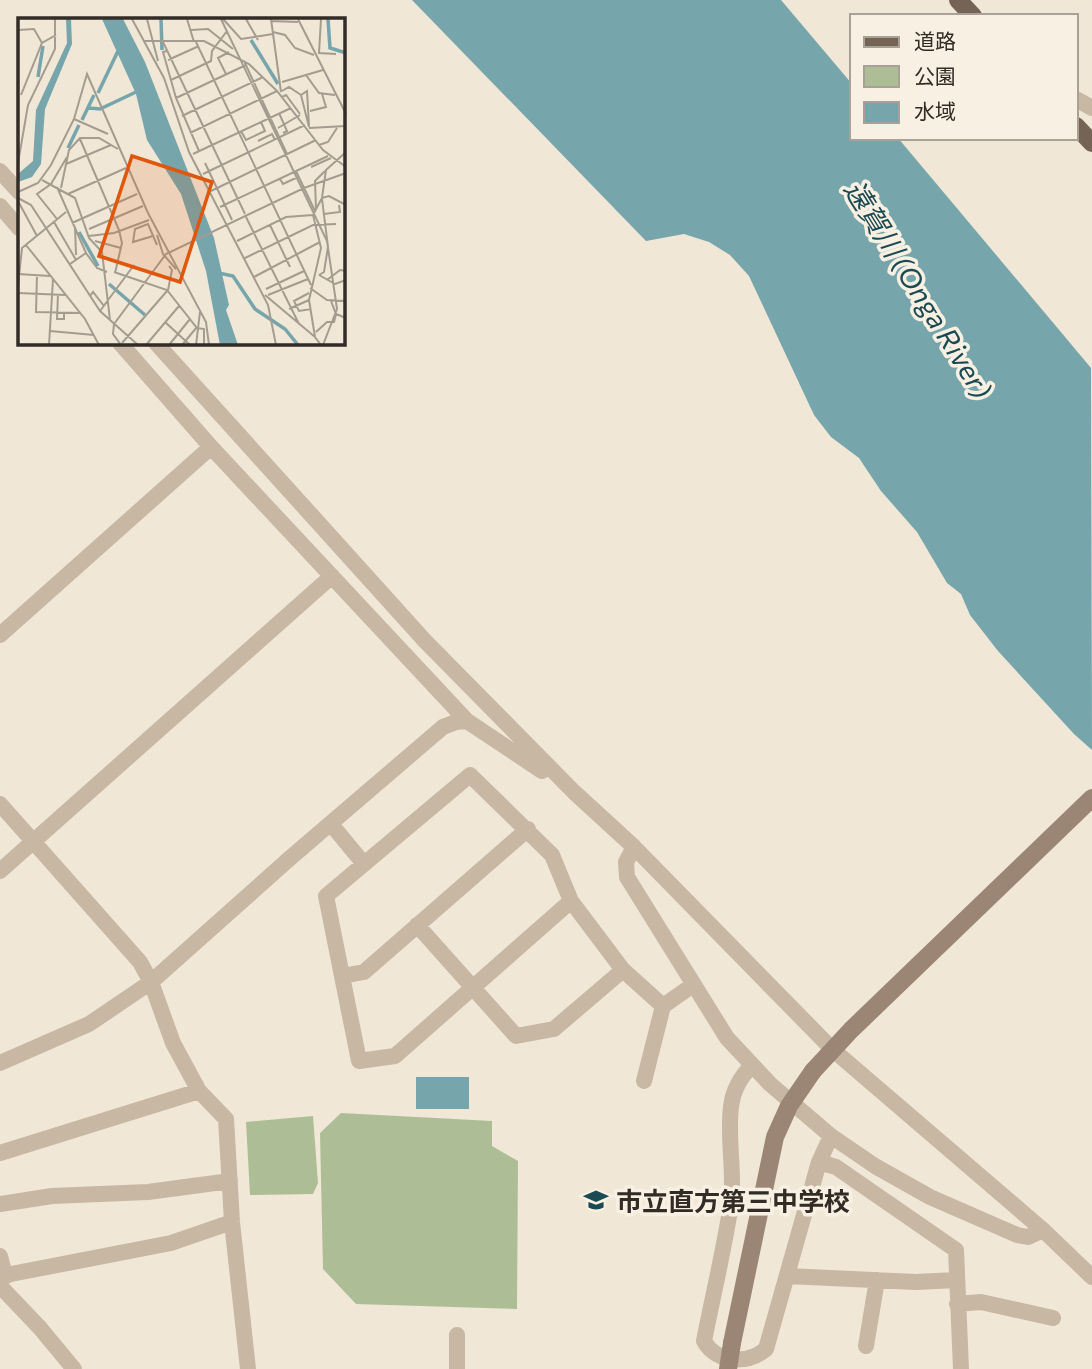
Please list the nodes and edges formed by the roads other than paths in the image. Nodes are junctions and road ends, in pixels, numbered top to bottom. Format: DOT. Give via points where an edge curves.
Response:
graph roads {
  1 [pos="958,0"];
  2 [pos="971,14"];
  3 [pos="1078,128"];
  4 [pos="1092,144"];
  5 [pos="0,171"];
  6 [pos="18,191"];
  7 [pos="0,206"];
  8 [pos="18,227"];
  9 [pos="122,345"];
  10 [pos="158,345"];
  11 [pos="211,447"];
  12 [pos="332,576"];
  13 [pos="0,635"];
  14 [pos="467,722"];
  15 [pos="574,793"];
  16 [pos="1092,798"];
  17 [pos="0,804"];
  18 [pos="331,824"];
  19 [pos="528,829"];
  20 [pos="33,842"];
  21 [pos="634,847"];
  22 [pos="364,864"];
  23 [pos="0,871"];
  24 [pos="571,901"];
  25 [pos="417,925"];
  26 [pos="624,970"];
  27 [pos="342,976"];
  28 [pos="151,982"];
  29 [pos="693,985"];
  30 [pos="473,988"];
  31 [pos="663,1006"];
  32 [pos="832,1049"];
  33 [pos="0,1063"];
  34 [pos="752,1065"];
  35 [pos="644,1081"];
  36 [pos="199,1091"];
  37 [pos="831,1136"];
  38 [pos="0,1153"];
  39 [pos="819,1162"];
  40 [pos="230,1181"];
  41 [pos="0,1204"];
  42 [pos="232,1222"];
  43 [pos="1043,1230"];
  44 [pos="0,1256"];
  45 [pos="787,1276"];
  46 [pos="1092,1277"];
  47 [pos="2,1280"];
  48 [pos="877,1280"];
  49 [pos="956,1280"];
  50 [pos="957,1304"];
  51 [pos="1052,1318"];
  52 [pos="457,1335"];
  53 [pos="866,1346"];
  54 [pos="730,1357"];
  55 [pos="74,1369"];
  56 [pos="248,1369"];
  57 [pos="457,1369"];
  58 [pos="961,1369"];
  1 -- 2 [label="main road"];
  3 -- 4 [label="main road"];
  5 -- 6 [label="street"];
  7 -- 8 [label="street"];
  9 -- 11 [label="street"];
  10 -- 15 [label="street" via="425,641"];
  11 -- 12 [label="street"];
  11 -- 13 [label="street"];
  12 -- 14 [label="street"];
  12 -- 20 [label="street"];
  14 -- 15 [label="street"];
  14 -- 18 [label="street" via="443,727"];
  15 -- 21 [label="street"];
  16 -- 32 [label="street"];
  17 -- 20 [label="street"];
  18 -- 22 [label="street"];
  18 -- 28 [label="street"];
  19 -- 22 [label="street" via="470,775"];
  19 -- 24 [label="street" via="552,855"];
  19 -- 25 [label="street"];
  20 -- 23 [label="street"];
  20 -- 28 [label="street" via="139,962"];
  21 -- 29 [label="street" via="626,862 627,877"];
  21 -- 32 [label="street"];
  22 -- 27 [label="street" via="326,895"];
  24 -- 26 [label="street"];
  24 -- 30 [label="street"];
  25 -- 27 [label="street" via="364,972"];
  25 -- 30 [label="street"];
  26 -- 30 [label="street" via="554,1029 516,1036"];
  26 -- 31 [label="street"];
  27 -- 30 [label="street" via="359,1061 396,1056"];
  28 -- 33 [label="street" via="89,1024"];
  28 -- 36 [label="street" via="173,1043"];
  29 -- 31 [label="street"];
  29 -- 34 [label="street" via="727,1038"];
  31 -- 35 [label="street"];
  32 -- 43 [label="street"];
  32 -- 54 [label="street, bridge" via="789,1107 775,1137"];
  34 -- 37 [label="street"];
  34 -- 54 [label="street" via="740,1077 730,1108 731,1203 704,1341 719,1357"];
  36 -- 38 [label="street"];
  36 -- 40 [label="street" via="226,1119"];
  37 -- 39 [label="street"];
  37 -- 43 [label="street" via="930,1196 1017,1235 1028,1237"];
  39 -- 45 [label="street"];
  39 -- 49 [label="street" via="836,1167 956,1251"];
  40 -- 41 [label="street"];
  40 -- 42 [label="street"];
  42 -- 47 [label="street" via="171,1243"];
  42 -- 56 [label="street"];
  43 -- 46 [label="street"];
  44 -- 47 [label="street"];
  45 -- 48 [label="street"];
  45 -- 54 [label="street" via="766,1349 749,1359"];
  47 -- 55 [label="street"];
  48 -- 49 [label="street"];
  48 -- 53 [label="street"];
  49 -- 50 [label="street"];
  50 -- 51 [label="street" via="981,1303"];
  50 -- 58 [label="street"];
  52 -- 57 [label="street"];
}
